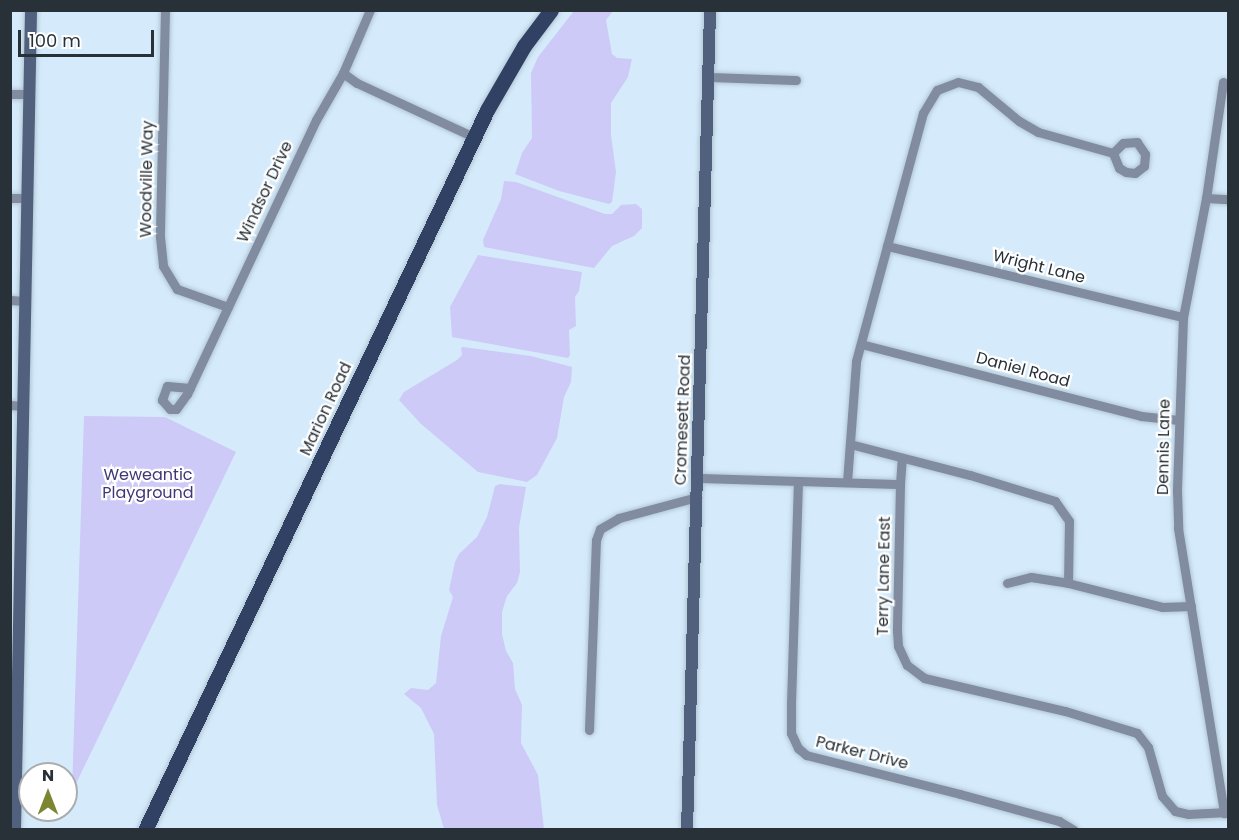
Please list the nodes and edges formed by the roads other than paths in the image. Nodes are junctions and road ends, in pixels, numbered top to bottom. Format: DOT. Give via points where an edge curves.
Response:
graph roads {
  1 [pos="31,10"];
  2 [pos="165,10"];
  3 [pos="370,10"];
  4 [pos="551,10"];
  5 [pos="710,10"];
  6 [pos="343,73"];
  7 [pos="708,77"];
  8 [pos="796,80"];
  9 [pos="1223,81"];
  10 [pos="10,94"];
  11 [pos="29,94"];
  12 [pos="474,137"];
  13 [pos="1113,153"];
  14 [pos="10,198"];
  15 [pos="26,198"];
  16 [pos="1206,198"];
  17 [pos="1228,199"];
  18 [pos="887,246"];
  19 [pos="10,300"];
  20 [pos="25,301"];
  21 [pos="228,307"];
  22 [pos="1184,317"];
  23 [pos="861,344"];
  24 [pos="190,388"];
  25 [pos="17,406"];
  26 [pos="1179,420"];
  27 [pos="850,444"];
  28 [pos="902,458"];
  29 [pos="697,478"];
  30 [pos="798,481"];
  31 [pos="847,482"];
  32 [pos="900,484"];
  33 [pos="697,497"];
  34 [pos="16,507"];
  35 [pos="1007,583"];
  36 [pos="1068,583"];
  37 [pos="1191,606"];
  38 [pos="15,610"];
  39 [pos="14,714"];
  40 [pos="589,730"];
  41 [pos="1226,812"];
  42 [pos="14,821"];
  43 [pos="145,830"];
  44 [pos="687,830"];
  45 [pos="1074,830"];
  1 -- 11 [label="street"];
  2 -- 21 [label="street, Woodville Way" via="160,237 163,266 177,289"];
  3 -- 6 [label="street, Windsor Drive"];
  4 -- 12 [label="main road, Marion Road" via="506,76"];
  5 -- 7 [label="street, Cromesett Road"];
  6 -- 12 [label="street"];
  6 -- 21 [label="street, Windsor Drive" via="316,120"];
  7 -- 8 [label="street"];
  7 -- 29 [label="street, Cromesett Road"];
  9 -- 16 [label="street, Dennis Lane"];
  10 -- 11 [label="street"];
  11 -- 15 [label="street"];
  12 -- 43 [label="main road, Marion Road"];
  13 -- 18 [label="street" via="1038,132 1019,122 978,87 958,82 938,90 923,114"];
  14 -- 15 [label="street"];
  15 -- 20 [label="street"];
  16 -- 17 [label="street"];
  16 -- 22 [label="street, Dennis Lane"];
  18 -- 22 [label="street, Wright Lane"];
  18 -- 23 [label="street"];
  19 -- 20 [label="street"];
  20 -- 25 [label="street"];
  21 -- 24 [label="street, Windsor Drive"];
  22 -- 26 [label="street, Dennis Lane"];
  23 -- 26 [label="street, Daniel Road" via="1141,416"];
  23 -- 27 [label="street" via="856,361"];
  25 -- 34 [label="street"];
  26 -- 37 [label="street, Dennis Lane" via="1178,528"];
  27 -- 28 [label="street"];
  27 -- 31 [label="street"];
  28 -- 32 [label="street, Terry Lane East"];
  28 -- 36 [label="street" via="1054,501 1069,521"];
  29 -- 30 [label="street"];
  29 -- 33 [label="street, Cromesett Road"];
  30 -- 31 [label="street"];
  30 -- 45 [label="street, Parker Drive" via="791,733 798,748 806,755 1059,821"];
  31 -- 32 [label="street"];
  32 -- 41 [label="street, Terry Lane East" via="897,631 898,646 907,665 924,678 1065,711 1137,733 1148,747 1162,796 1175,811"];
  33 -- 40 [label="street" via="619,518 600,529 596,540"];
  33 -- 44 [label="street, Cromesett Road"];
  34 -- 38 [label="street"];
  35 -- 36 [label="street" via="1031,577"];
  36 -- 37 [label="street" via="1162,607"];
  37 -- 41 [label="street, Dennis Lane"];
  38 -- 39 [label="street"];
  39 -- 42 [label="street"];
}
